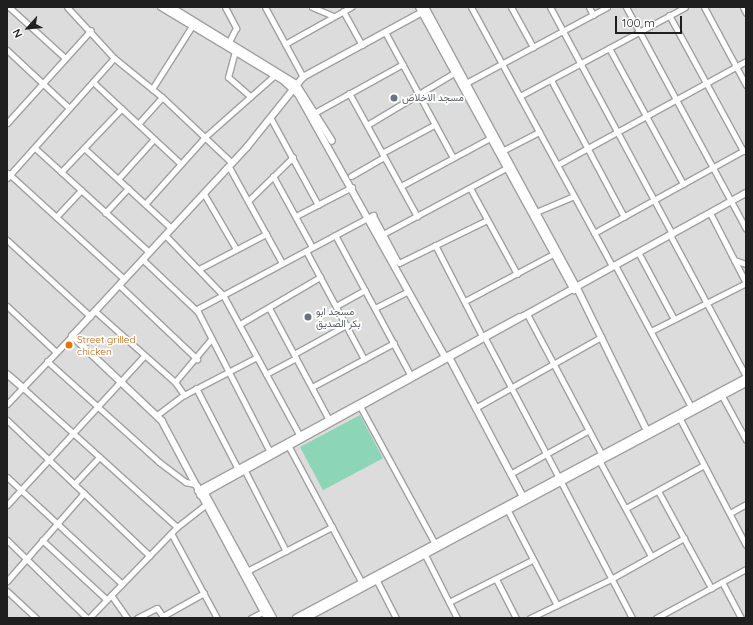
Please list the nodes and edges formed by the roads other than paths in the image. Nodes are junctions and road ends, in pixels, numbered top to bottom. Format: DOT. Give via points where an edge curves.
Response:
graph roads {
  1 [pos="67,7"];
  2 [pos="161,7"];
  3 [pos="171,7"];
  4 [pos="225,7"];
  5 [pos="265,7"];
  6 [pos="312,7"];
  7 [pos="351,7"];
  8 [pos="433,7"];
  9 [pos="471,7"];
  10 [pos="511,7"];
  11 [pos="550,7"];
  12 [pos="589,7"];
  13 [pos="607,7"];
  14 [pos="626,7"];
  15 [pos="685,7"];
  16 [pos="704,7"];
  17 [pos="743,7"];
  18 [pos="8,8"];
  19 [pos="423,9"];
  20 [pos="343,11"];
  21 [pos="746,13"];
  22 [pos="593,15"];
  23 [pos="669,15"];
  24 [pos="333,16"];
  25 [pos="192,26"];
  26 [pos="91,30"];
  27 [pos="563,31"];
  28 [pos="639,31"];
  29 [pos="385,32"];
  30 [pos="229,42"];
  31 [pos="285,44"];
  32 [pos="362,45"];
  33 [pos="533,47"];
  34 [pos="610,48"];
  35 [pos="7,50"];
  36 [pos="235,51"];
  37 [pos="65,58"];
  38 [pos="114,58"];
  39 [pos="746,61"];
  40 [pos="403,64"];
  41 [pos="502,64"];
  42 [pos="581,65"];
  43 [pos="736,66"];
  44 [pos="276,73"];
  45 [pos="454,73"];
  46 [pos="303,77"];
  47 [pos="551,80"];
  48 [pos="92,82"];
  49 [pos="42,83"];
  50 [pos="466,83"];
  51 [pos="706,83"];
  52 [pos="746,85"];
  53 [pos="295,86"];
  54 [pos="152,89"];
  55 [pos="349,93"];
  56 [pos="420,96"];
  57 [pos="520,96"];
  58 [pos="162,97"];
  59 [pos="251,97"];
  60 [pos="676,99"];
  61 [pos="69,108"];
  62 [pos="122,108"];
  63 [pos="316,112"];
  64 [pos="646,116"];
  65 [pos="271,119"];
  66 [pos="7,122"];
  67 [pos="138,124"];
  68 [pos="367,125"];
  69 [pos="434,125"];
  70 [pos="539,132"];
  71 [pos="616,132"];
  72 [pos="206,136"];
  73 [pos="490,138"];
  74 [pos="154,139"];
  75 [pos="35,148"];
  76 [pos="84,148"];
  77 [pos="586,149"];
  78 [pos="744,150"];
  79 [pos="502,151"];
  80 [pos="383,155"];
  81 [pos="293,157"];
  82 [pos="453,158"];
  83 [pos="181,164"];
  84 [pos="230,165"];
  85 [pos="557,165"];
  86 [pos="714,167"];
  87 [pos="506,168"];
  88 [pos="61,172"];
  89 [pos="512,174"];
  90 [pos="8,175"];
  91 [pos="273,176"];
  92 [pos="351,176"];
  93 [pos="118,179"];
  94 [pos="683,184"];
  95 [pos="401,186"];
  96 [pos="352,187"];
  97 [pos="128,188"];
  98 [pos="470,188"];
  99 [pos="80,190"];
  100 [pos="746,193"];
  101 [pos="204,194"];
  102 [pos="574,196"];
  103 [pos="248,201"];
  104 [pos="653,201"];
  105 [pos="732,201"];
  106 [pos="145,204"];
  107 [pos="318,205"];
  108 [pos="536,212"];
  109 [pos="105,213"];
  110 [pos="710,213"];
  111 [pos="296,216"];
  112 [pos="371,216"];
  113 [pos="417,216"];
  114 [pos="56,217"];
  115 [pos="624,217"];
  116 [pos="487,220"];
  117 [pos="171,228"];
  118 [pos="746,229"];
  119 [pos="594,233"];
  120 [pos="266,234"];
  121 [pos="383,234"];
  122 [pos="671,234"];
  123 [pos="165,235"];
  124 [pos="335,235"];
  125 [pos="7,240"];
  126 [pos="435,245"];
  127 [pos="551,246"];
  128 [pos="312,247"];
  129 [pos="236,249"];
  130 [pos="306,251"];
  131 [pos="149,252"];
  132 [pos="638,252"];
  133 [pos="553,254"];
  134 [pos="142,259"];
  135 [pos="734,260"];
  136 [pos="282,263"];
  137 [pos="398,263"];
  138 [pos="746,264"];
  139 [pos="613,265"];
  140 [pos="199,269"];
  141 [pos="517,274"];
  142 [pos="320,278"];
  143 [pos="124,279"];
  144 [pos="119,285"];
  145 [pos="574,287"];
  146 [pos="365,290"];
  147 [pos="408,290"];
  148 [pos="223,295"];
  149 [pos="465,301"];
  150 [pos="707,303"];
  151 [pos="7,306"];
  152 [pos="336,306"];
  153 [pos="269,308"];
  154 [pos="375,308"];
  155 [pos="196,309"];
  156 [pos="95,311"];
  157 [pos="525,315"];
  158 [pos="90,316"];
  159 [pos="674,319"];
  160 [pos="240,324"];
  161 [pos="346,325"];
  162 [pos="651,331"];
  163 [pos="72,336"];
  164 [pos="601,337"];
  165 [pos="212,338"];
  166 [pos="484,338"];
  167 [pos="394,343"];
  168 [pos="56,352"];
  169 [pos="144,356"];
  170 [pos="295,356"];
  171 [pos="257,357"];
  172 [pos="197,359"];
  173 [pos="364,359"];
  174 [pos="448,360"];
  175 [pos="47,361"];
  176 [pos="553,363"];
  177 [pos="229,371"];
  178 [pos="7,374"];
  179 [pos="266,374"];
  180 [pos="411,376"];
  181 [pos="746,377"];
  182 [pos="122,381"];
  183 [pos="176,382"];
  184 [pos="746,383"];
  185 [pos="22,387"];
  186 [pos="312,387"];
  187 [pos="511,387"];
  188 [pos="196,388"];
  189 [pos="184,395"];
  190 [pos="722,396"];
  191 [pos="7,404"];
  192 [pos="691,407"];
  193 [pos="98,408"];
  194 [pos="361,408"];
  195 [pos="475,408"];
  196 [pos="157,415"];
  197 [pos="680,419"];
  198 [pos="7,420"];
  199 [pos="329,420"];
  200 [pos="589,430"];
  201 [pos="647,431"];
  202 [pos="73,433"];
  203 [pos="300,436"];
  204 [pos="746,439"];
  205 [pos="289,447"];
  206 [pos="270,452"];
  207 [pos="547,454"];
  208 [pos="602,455"];
  209 [pos="99,457"];
  210 [pos="49,460"];
  211 [pos="600,462"];
  212 [pos="704,465"];
  213 [pos="241,470"];
  214 [pos="510,474"];
  215 [pos="7,477"];
  216 [pos="560,480"];
  217 [pos="74,484"];
  218 [pos="21,490"];
  219 [pos="200,490"];
  220 [pos="658,491"];
  221 [pos="84,494"];
  222 [pos="523,497"];
  223 [pos="207,502"];
  224 [pos="746,504"];
  225 [pos="7,505"];
  226 [pos="626,508"];
  227 [pos="508,511"];
  228 [pos="730,513"];
  229 [pos="58,523"];
  230 [pos="177,527"];
  231 [pos="332,527"];
  232 [pos="171,533"];
  233 [pos="684,538"];
  234 [pos="7,540"];
  235 [pos="42,540"];
  236 [pos="435,544"];
  237 [pos="746,545"];
  238 [pos="286,551"];
  239 [pos="424,554"];
  240 [pos="150,556"];
  241 [pos="651,556"];
  242 [pos="27,559"];
  243 [pos="532,560"];
  244 [pos="746,569"];
  245 [pos="247,571"];
  246 [pos="496,579"];
  247 [pos="612,579"];
  248 [pos="377,580"];
  249 [pos="7,581"];
  250 [pos="722,582"];
  251 [pos="362,583"];
  252 [pos="122,584"];
  253 [pos="711,588"];
  254 [pos="7,591"];
  255 [pos="204,592"];
  256 [pos="109,598"];
  257 [pos="449,602"];
  258 [pos="557,605"];
  259 [pos="265,615"];
  260 [pos="163,617"];
  261 [pos="36,618"];
  262 [pos="88,618"];
  263 [pos="127,618"];
  264 [pos="138,618"];
  265 [pos="218,618"];
  266 [pos="251,618"];
  267 [pos="273,618"];
  268 [pos="296,618"];
  269 [pos="306,618"];
  270 [pos="396,618"];
  271 [pos="457,618"];
  272 [pos="516,618"];
  273 [pos="530,618"];
  274 [pos="632,618"];
  275 [pos="656,618"];
  276 [pos="741,618"];
  1 -- 26 [label="street"];
  2 -- 25 [label="street"];
  3 -- 30 [label="street"];
  4 -- 30 [label="street" via="236,28"];
  5 -- 31 [label="street"];
  6 -- 24 [label="street"];
  7 -- 20 [label="street"];
  8 -- 19 [label="street"];
  9 -- 41 [label="street"];
  10 -- 33 [label="street"];
  11 -- 27 [label="street"];
  12 -- 22 [label="street"];
  13 -- 22 [label="street"];
  14 -- 28 [label="street"];
  15 -- 23 [label="street"];
  16 -- 43 [label="street"];
  17 -- 21 [label="street"];
  18 -- 37 [label="street"];
  19 -- 29 [label="street"];
  19 -- 45 [label="street"];
  19 -- 50 [label="street"];
  20 -- 24 [label="street"];
  20 -- 32 [label="street"];
  22 -- 27 [label="street"];
  23 -- 28 [label="street"];
  23 -- 51 [label="street"];
  24 -- 31 [label="street"];
  25 -- 36 [label="street"];
  25 -- 54 [label="street"];
  26 -- 37 [label="street"];
  26 -- 38 [label="street"];
  27 -- 33 [label="street"];
  27 -- 42 [label="street"];
  28 -- 34 [label="street"];
  28 -- 60 [label="street"];
  29 -- 32 [label="street"];
  29 -- 40 [label="street"];
  30 -- 44 [label="street"];
  31 -- 46 [label="street"];
  32 -- 46 [label="street"];
  33 -- 41 [label="street"];
  34 -- 42 [label="street"];
  34 -- 64 [label="street"];
  35 -- 49 [label="street"];
  36 -- 44 [label="street"];
  36 -- 59 [label="street" via="228,77"];
  37 -- 49 [label="street"];
  38 -- 48 [label="street"];
  38 -- 54 [label="street"];
  39 -- 43 [label="street"];
  40 -- 55 [label="street"];
  40 -- 56 [label="street"];
  41 -- 50 [label="street"];
  41 -- 57 [label="street"];
  42 -- 47 [label="street"];
  42 -- 71 [label="street"];
  43 -- 51 [label="street"];
  43 -- 52 [label="street"];
  44 -- 53 [label="street"];
  44 -- 59 [label="street"];
  45 -- 56 [label="street"];
  45 -- 73 [label="street"];
  46 -- 53 [label="street"];
  47 -- 57 [label="street"];
  47 -- 77 [label="street"];
  48 -- 61 [label="street"];
  48 -- 62 [label="street"];
  49 -- 61 [label="street"];
  49 -- 66 [label="street"];
  50 -- 79 [label="street"];
  51 -- 60 [label="street"];
  51 -- 78 [label="street"];
  53 -- 63 [label="street"];
  53 -- 65 [label="street"];
  53 -- 96 [label="street"];
  54 -- 58 [label="street"];
  55 -- 63 [label="street"];
  55 -- 68 [label="street"];
  56 -- 68 [label="street"];
  56 -- 69 [label="street"];
  57 -- 70 [label="street"];
  58 -- 67 [label="street"];
  58 -- 72 [label="street"];
  59 -- 72 [label="street"];
  60 -- 64 [label="street"];
  60 -- 86 [label="street"];
  61 -- 75 [label="street"];
  62 -- 67 [label="street"];
  62 -- 76 [label="street"];
  63 -- 92 [label="street"];
  64 -- 71 [label="street"];
  64 -- 94 [label="street"];
  65 -- 81 [label="street"];
  65 -- 84 [label="street"];
  67 -- 74 [label="street"];
  68 -- 80 [label="street"];
  69 -- 80 [label="street"];
  69 -- 82 [label="street"];
  70 -- 79 [label="street"];
  70 -- 85 [label="street"];
  71 -- 77 [label="street"];
  71 -- 104 [label="street"];
  72 -- 83 [label="street"];
  72 -- 84 [label="street"];
  73 -- 82 [label="street"];
  73 -- 87 [label="street"];
  74 -- 83 [label="street"];
  74 -- 93 [label="street"];
  75 -- 88 [label="street"];
  75 -- 90 [label="street"];
  76 -- 88 [label="street"];
  76 -- 93 [label="street"];
  77 -- 85 [label="street"];
  77 -- 115 [label="street"];
  78 -- 86 [label="street"];
  79 -- 89 [label="street"];
  80 -- 92 [label="street"];
  80 -- 95 [label="street"];
  81 -- 91 [label="street"];
  81 -- 107 [label="street"];
  82 -- 95 [label="street"];
  83 -- 106 [label="street"];
  84 -- 101 [label="street"];
  84 -- 103 [label="street"];
  85 -- 102 [label="street"];
  86 -- 94 [label="street"];
  86 -- 105 [label="street"];
  87 -- 89 [label="street"];
  87 -- 98 [label="street"];
  88 -- 99 [label="street"];
  89 -- 108 [label="street"];
  89 -- 127 [label="street"];
  90 -- 114 [label="street"];
  91 -- 103 [label="street"];
  91 -- 111 [label="street"];
  92 -- 112 [label="street"];
  93 -- 97 [label="street"];
  94 -- 104 [label="street"];
  95 -- 113 [label="street"];
  96 -- 107 [label="street"];
  96 -- 112 [label="street"];
  97 -- 106 [label="street"];
  97 -- 109 [label="street"];
  98 -- 113 [label="street"];
  98 -- 116 [label="street"];
  99 -- 109 [label="street"];
  99 -- 114 [label="street"];
  100 -- 105 [label="street"];
  101 -- 117 [label="street"];
  101 -- 129 [label="street"];
  102 -- 108 [label="street"];
  102 -- 119 [label="street"];
  103 -- 120 [label="street"];
  104 -- 115 [label="street"];
  104 -- 122 [label="street"];
  105 -- 110 [label="street"];
  105 -- 118 [label="street"];
  106 -- 117 [label="street"];
  107 -- 111 [label="street"];
  108 -- 127 [label="street"];
  109 -- 131 [label="street"];
  110 -- 122 [label="street"];
  110 -- 135 [label="street"];
  111 -- 128 [label="street"];
  112 -- 121 [label="street"];
  112 -- 124 [label="street"];
  112 -- 147 [label="street"];
  113 -- 121 [label="street"];
  114 -- 143 [label="street"];
  115 -- 119 [label="street"];
  116 -- 126 [label="street"];
  116 -- 141 [label="street"];
  117 -- 123 [label="street"];
  119 -- 139 [label="street"];
  120 -- 129 [label="street"];
  120 -- 136 [label="street"];
  121 -- 137 [label="street"];
  122 -- 132 [label="street"];
  122 -- 150 [label="street"];
  123 -- 131 [label="street"];
  123 -- 140 [label="street"];
  124 -- 128 [label="street"];
  124 -- 146 [label="street"];
  125 -- 158 [label="street"];
  126 -- 137 [label="street"];
  126 -- 149 [label="street"];
  127 -- 133 [label="street"];
  127 -- 145 [label="street"];
  128 -- 130 [label="street"];
  129 -- 140 [label="street"];
  130 -- 136 [label="street"];
  130 -- 142 [label="street"];
  131 -- 134 [label="street"];
  132 -- 139 [label="street"];
  132 -- 159 [label="street"];
  133 -- 141 [label="street"];
  133 -- 145 [label="street"];
  134 -- 143 [label="street"];
  134 -- 155 [label="street"];
  135 -- 138 [label="street"];
  135 -- 150 [label="street" via="746,283"];
  136 -- 148 [label="street"];
  137 -- 174 [label="street"];
  139 -- 145 [label="street"];
  139 -- 162 [label="street"];
  140 -- 148 [label="street"];
  141 -- 149 [label="street"];
  142 -- 152 [label="street"];
  142 -- 153 [label="street"];
  143 -- 144 [label="street"];
  144 -- 156 [label="street"];
  144 -- 172 [label="street"];
  145 -- 157 [label="street"];
  145 -- 164 [label="street"];
  146 -- 152 [label="street"];
  146 -- 154 [label="street"];
  147 -- 154 [label="street"];
  147 -- 174 [label="street"];
  148 -- 155 [label="street"];
  148 -- 160 [label="street"];
  149 -- 166 [label="street"];
  150 -- 159 [label="street"];
  150 -- 181 [label="street"];
  151 -- 168 [label="street"];
  152 -- 161 [label="street"];
  153 -- 160 [label="street"];
  153 -- 170 [label="street"];
  154 -- 167 [label="street"];
  155 -- 165 [label="street"];
  156 -- 158 [label="street"];
  156 -- 169 [label="street"];
  157 -- 166 [label="street"];
  157 -- 176 [label="street"];
  158 -- 163 [label="street"];
  159 -- 162 [label="street"];
  160 -- 171 [label="street"];
  161 -- 170 [label="street"];
  161 -- 173 [label="street"];
  162 -- 192 [label="street"];
  163 -- 168 [label="street"];
  163 -- 182 [label="street"];
  164 -- 176 [label="street"];
  164 -- 201 [label="street"];
  165 -- 172 [label="street"];
  165 -- 177 [label="street"];
  166 -- 174 [label="street"];
  166 -- 187 [label="street"];
  167 -- 173 [label="street"];
  167 -- 180 [label="street"];
  168 -- 175 [label="street"];
  169 -- 182 [label="street"];
  169 -- 183 [label="street"];
  170 -- 179 [label="street"];
  170 -- 186 [label="street"];
  171 -- 177 [label="street"];
  171 -- 179 [label="street"];
  172 -- 183 [label="street"];
  173 -- 186 [label="street"];
  174 -- 180 [label="street"];
  174 -- 194 [label="street"];
  174 -- 195 [label="street"];
  175 -- 185 [label="street"];
  175 -- 193 [label="street"];
  176 -- 187 [label="street"];
  176 -- 200 [label="street"];
  177 -- 188 [label="street"];
  177 -- 206 [label="street"];
  178 -- 185 [label="street"];
  179 -- 203 [label="street"];
  180 -- 199 [label="street"];
  181 -- 192 [label="street"];
  182 -- 193 [label="street"];
  182 -- 196 [label="street"];
  183 -- 189 [label="street"];
  184 -- 190 [label="street"];
  185 -- 191 [label="street"];
  185 -- 202 [label="street"];
  186 -- 199 [label="street"];
  187 -- 195 [label="street"];
  187 -- 207 [label="street"];
  188 -- 189 [label="street"];
  188 -- 213 [label="street"];
  189 -- 196 [label="street"];
  190 -- 197 [label="street"];
  190 -- 204 [label="street"];
  192 -- 201 [label="street"];
  193 -- 202 [label="street"];
  193 -- 219 [label="street" via="159,462"];
  194 -- 205 [label="street"];
  194 -- 236 [label="street"];
  195 -- 214 [label="street"];
  196 -- 219 [label="street"];
  197 -- 211 [label="street"];
  197 -- 212 [label="street"];
  198 -- 210 [label="street"];
  199 -- 203 [label="street"];
  200 -- 207 [label="street"];
  200 -- 208 [label="street"];
  201 -- 208 [label="street"];
  202 -- 209 [label="street"];
  202 -- 210 [label="street"];
  203 -- 206 [label="street"];
  205 -- 213 [label="street"];
  205 -- 231 [label="street"];
  206 -- 213 [label="street"];
  207 -- 214 [label="street"];
  207 -- 216 [label="street"];
  208 -- 216 [label="street"];
  209 -- 217 [label="street"];
  209 -- 230 [label="street"];
  210 -- 217 [label="street"];
  210 -- 218 [label="street"];
  211 -- 216 [label="street"];
  211 -- 226 [label="street"];
  212 -- 220 [label="street"];
  212 -- 228 [label="street"];
  213 -- 219 [label="street"];
  213 -- 238 [label="street"];
  214 -- 222 [label="street"];
  215 -- 218 [label="street"];
  216 -- 222 [label="street"];
  216 -- 227 [label="street"];
  216 -- 247 [label="street"];
  217 -- 221 [label="street"];
  218 -- 225 [label="street"];
  218 -- 229 [label="street"];
  219 -- 223 [label="street"];
  220 -- 226 [label="street"];
  220 -- 233 [label="street"];
  221 -- 229 [label="street"];
  221 -- 240 [label="street"];
  222 -- 236 [label="street"];
  223 -- 230 [label="street"];
  223 -- 245 [label="street"];
  223 -- 259 [label="street"];
  224 -- 228 [label="street"];
  226 -- 241 [label="street"];
  227 -- 239 [label="street"];
  227 -- 243 [label="street"];
  228 -- 237 [label="street"];
  229 -- 235 [label="street"];
  229 -- 252 [label="street"];
  230 -- 232 [label="street"];
  231 -- 238 [label="street"];
  231 -- 251 [label="street"];
  232 -- 240 [label="street"];
  232 -- 255 [label="street"];
  233 -- 241 [label="street"];
  233 -- 253 [label="street"];
  234 -- 242 [label="street"];
  235 -- 242 [label="street"];
  235 -- 256 [label="street"];
  236 -- 239 [label="street"];
  238 -- 245 [label="street"];
  239 -- 248 [label="street"];
  239 -- 251 [label="street"];
  239 -- 257 [label="street"];
  240 -- 252 [label="street"];
  241 -- 247 [label="street"];
  242 -- 249 [label="street"];
  242 -- 262 [label="street"];
  243 -- 246 [label="street"];
  243 -- 258 [label="street"];
  244 -- 250 [label="street"];
  245 -- 267 [label="street"];
  246 -- 257 [label="street"];
  246 -- 272 [label="street"];
  247 -- 258 [label="street"];
  247 -- 274 [label="street"];
  248 -- 269 [label="street"];
  248 -- 270 [label="street"];
  250 -- 253 [label="street"];
  250 -- 276 [label="street"];
  251 -- 268 [label="street"];
  252 -- 256 [label="street"];
  253 -- 275 [label="street"];
  254 -- 261 [label="street"];
  255 -- 260 [label="street"];
  255 -- 265 [label="street"];
  256 -- 262 [label="street"];
  256 -- 263 [label="street"];
  257 -- 271 [label="street"];
  258 -- 273 [label="street"];
  259 -- 266 [label="street"];
  260 -- 264 [label="street" via="157,608"];
}
